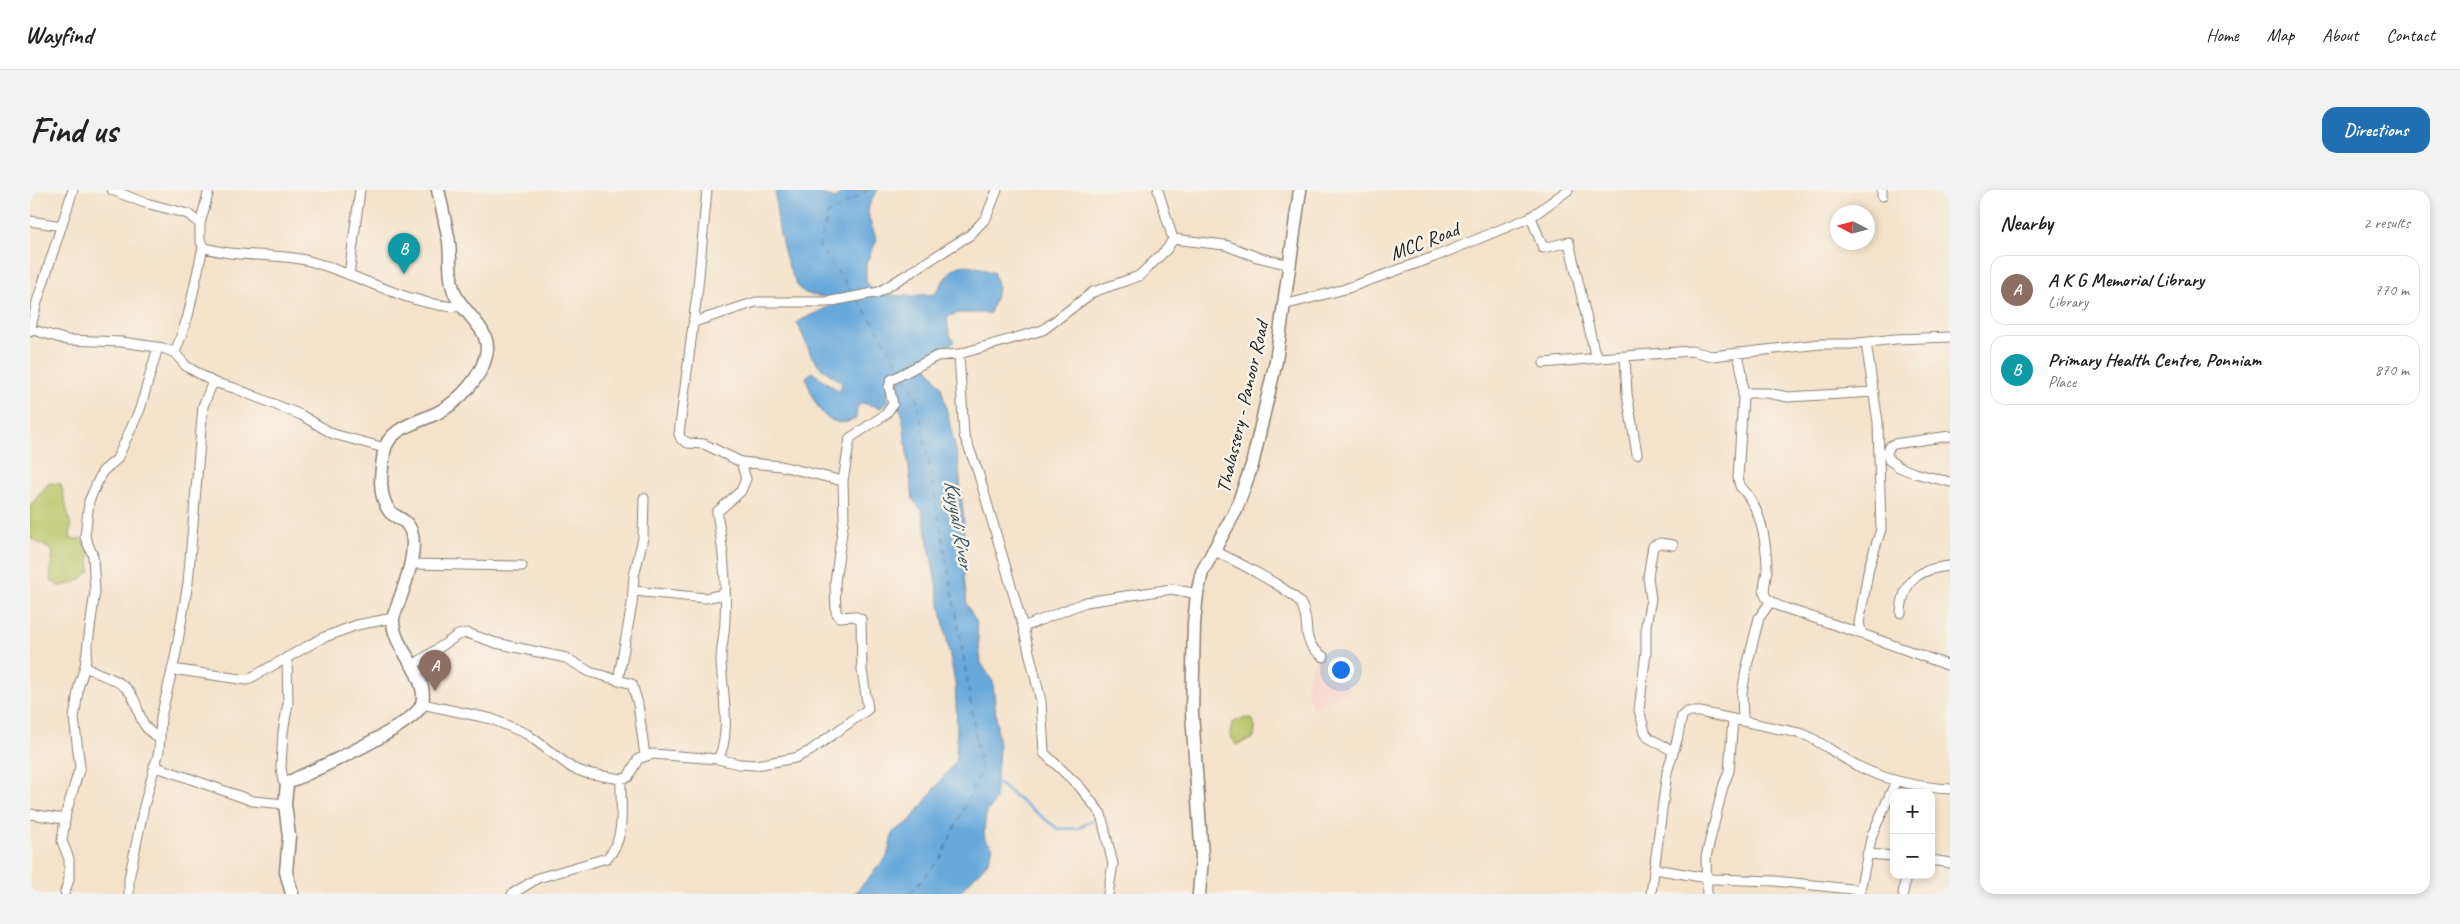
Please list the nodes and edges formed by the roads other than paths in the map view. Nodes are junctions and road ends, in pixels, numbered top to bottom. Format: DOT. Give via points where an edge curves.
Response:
graph roads {
  1 [pos="73,190"];
  2 [pos="112,190"];
  3 [pos="209,190"];
  4 [pos="360,190"];
  5 [pos="438,190"];
  6 [pos="706,190"];
  7 [pos="997,190"];
  8 [pos="1158,190"];
  9 [pos="1300,190"];
  10 [pos="1568,190"];
  11 [pos="1531,217"];
  12 [pos="30,221"];
  13 [pos="200,224"];
  14 [pos="62,226"];
  15 [pos="1173,240"];
  16 [pos="203,247"];
  17 [pos="1290,265"];
  18 [pos="349,275"];
  19 [pos="1284,305"];
  20 [pos="464,307"];
  21 [pos="694,322"];
  22 [pos="30,330"];
  23 [pos="1950,337"];
  24 [pos="1866,343"];
  25 [pos="158,347"];
  26 [pos="175,353"];
  27 [pos="1738,353"];
  28 [pos="959,354"];
  29 [pos="1625,356"];
  30 [pos="1599,358"];
  31 [pos="1544,363"];
  32 [pos="213,382"];
  33 [pos="1874,392"];
  34 [pos="1743,397"];
  35 [pos="1950,436"];
  36 [pos="385,448"];
  37 [pos="1637,454"];
  38 [pos="740,462"];
  39 [pos="843,481"];
  40 [pos="1950,482"];
  41 [pos="644,498"];
  42 [pos="1673,545"];
  43 [pos="1212,550"];
  44 [pos="412,564"];
  45 [pos="522,566"];
  46 [pos="1950,566"];
  47 [pos="634,591"];
  48 [pos="724,594"];
  49 [pos="1197,594"];
  50 [pos="1771,601"];
  51 [pos="1901,613"];
  52 [pos="393,618"];
  53 [pos="1023,627"];
  54 [pos="1862,634"];
  55 [pos="287,657"];
  56 [pos="1324,657"];
  57 [pos="85,666"];
  58 [pos="412,666"];
  59 [pos="1950,666"];
  60 [pos="172,669"];
  61 [pos="618,681"];
  62 [pos="422,704"];
  63 [pos="1738,720"];
  64 [pos="160,739"];
  65 [pos="1673,750"];
  66 [pos="645,756"];
  67 [pos="718,759"];
  68 [pos="154,766"];
  69 [pos="621,779"];
  70 [pos="1896,781"];
  71 [pos="287,783"];
  72 [pos="1950,789"];
  73 [pos="285,804"];
  74 [pos="30,814"];
  75 [pos="64,819"];
  76 [pos="1867,854"];
  77 [pos="1890,856"];
  78 [pos="1935,860"];
  79 [pos="1950,862"];
  80 [pos="1655,869"];
  81 [pos="1706,878"];
  82 [pos="1905,879"];
  83 [pos="66,892"];
  84 [pos="1860,892"];
  85 [pos="129,894"];
  86 [pos="292,894"];
  87 [pos="512,894"];
  88 [pos="1108,894"];
  89 [pos="1199,894"];
  90 [pos="1651,894"];
  91 [pos="1707,894"];
  92 [pos="1903,894"];
  1 -- 14 [label="street"];
  2 -- 13 [label="street" via="188,214"];
  3 -- 13 [label="street"];
  4 -- 18 [label="street"];
  5 -- 20 [label="main road" via="449,242 454,289"];
  6 -- 21 [label="street"];
  7 -- 21 [label="street" via="986,218 970,235 879,292 827,302 756,302"];
  8 -- 15 [label="street"];
  9 -- 17 [label="main road, Thalassery - Panoor Road"];
  10 -- 11 [label="street, MCC Road"];
  11 -- 19 [label="street, MCC Road" via="1345,289"];
  11 -- 30 [label="street" via="1543,248 1569,242 1594,350"];
  12 -- 14 [label="street"];
  13 -- 16 [label="street"];
  14 -- 22 [label="street"];
  15 -- 17 [label="street" via="1225,245"];
  15 -- 28 [label="street" via="1139,276 1093,292 1043,330"];
  16 -- 18 [label="street" via="242,256 258,254 309,261"];
  16 -- 26 [label="street" via="190,308"];
  17 -- 19 [label="main road, Thalassery - Panoor Road"];
  18 -- 20 [label="street" via="428,302"];
  19 -- 43 [label="main road, Thalassery - Panoor Road" via="1276,361 1252,465 1236,510"];
  20 -- 36 [label="main road" via="485,335 487,348 482,368 457,398 438,413 414,421 395,434"];
  21 -- 38 [label="street" via="679,434 681,440 704,444"];
  22 -- 25 [label="street" via="67,340"];
  23 -- 24 [label="street"];
  24 -- 27 [label="street" via="1820,344"];
  24 -- 33 [label="street"];
  25 -- 26 [label="street"];
  25 -- 57 [label="street" via="140,409 116,459 102,472 89,501 85,537 93,556 95,590"];
  26 -- 32 [label="street" via="186,366"];
  27 -- 29 [label="street" via="1712,356 1691,351"];
  27 -- 34 [label="street"];
  28 -- 39 [label="street" via="937,356 891,380 893,404 886,414 850,438"];
  28 -- 53 [label="street" via="964,435 978,472"];
  29 -- 30 [label="street"];
  29 -- 37 [label="street" via="1628,402"];
  30 -- 31 [label="street"];
  32 -- 36 [label="street" via="293,411 333,434"];
  32 -- 60 [label="street" via="203,406 188,582"];
  33 -- 34 [label="street" via="1788,397 1752,393"];
  33 -- 54 [label="street" via="1881,529 1869,567 1860,623"];
  34 -- 50 [label="street" via="1738,478 1740,486 1749,494 1762,525 1767,566 1765,592"];
  35 -- 40 [label="street" via="1894,444 1887,452 1889,460 1899,467"];
  36 -- 44 [label="main road" via="381,486 383,500 394,515 407,523 411,533"];
  38 -- 39 [label="street" via="781,466"];
  38 -- 48 [label="street" via="746,479 741,491 717,512 722,541"];
  39 -- 67 [label="street" via="844,518 835,582 836,612 839,617 861,619 862,670 868,709 810,751 795,758 756,765"];
  41 -- 47 [label="street" via="643,538 634,576"];
  42 -- 65 [label="street" via="1660,543 1653,546 1648,577 1651,599 1639,710 1650,738"];
  43 -- 49 [label="main road, Thalassery - Panoor Road"];
  43 -- 56 [label="street" via="1294,595 1305,613 1307,638 1313,650"];
  44 -- 45 [label="street"];
  44 -- 52 [label="main road"];
  46 -- 51 [label="street" via="1922,572 1911,581 1905,589"];
  47 -- 48 [label="street" via="705,598"];
  47 -- 61 [label="street"];
  48 -- 67 [label="street" via="726,618 721,659 725,716 723,750"];
  49 -- 53 [label="street" via="1172,589 1086,602"];
  49 -- 89 [label="main road, Thalassery - Panoor Road" via="1192,713 1202,858"];
  50 -- 54 [label="street"];
  50 -- 63 [label="street" via="1758,618"];
  52 -- 55 [label="street" via="357,625 322,638"];
  52 -- 58 [label="main road" via="392,626 399,644"];
  53 -- 88 [label="street" via="1041,701 1044,753 1080,787 1101,814 1113,864"];
  54 -- 59 [label="street"];
  55 -- 60 [label="street" via="247,680"];
  55 -- 71 [label="street" via="288,703 281,767 283,781"];
  57 -- 64 [label="street" via="92,672 114,678 124,686 134,699 142,724"];
  57 -- 75 [label="street" via="74,718 80,766"];
  58 -- 61 [label="street" via="458,635 467,633 496,643 566,658 590,672"];
  58 -- 62 [label="main road" via="422,688"];
  60 -- 64 [label="street" via="161,717"];
  61 -- 66 [label="street" via="632,684 636,694"];
  62 -- 69 [label="street" via="492,719 527,734 572,768"];
  62 -- 71 [label="main road" via="394,728"];
  63 -- 65 [label="street" via="1687,712 1682,716"];
  63 -- 70 [label="street" via="1810,737 1857,766"];
  63 -- 81 [label="street" via="1732,757 1706,857"];
  64 -- 68 [label="street"];
  65 -- 80 [label="street" via="1662,801"];
  66 -- 67 [label="street"];
  66 -- 69 [label="street" via="638,759 628,777"];
  68 -- 73 [label="street" via="253,800"];
  68 -- 85 [label="street" via="129,879"];
  69 -- 87 [label="street" via="620,841 614,851 607,858 538,878"];
  70 -- 72 [label="street"];
  70 -- 76 [label="street"];
  71 -- 73 [label="main road"];
  73 -- 86 [label="main road" via="289,836 286,872"];
  74 -- 75 [label="street"];
  75 -- 83 [label="street" via="62,841 70,866"];
  76 -- 77 [label="street"];
  76 -- 84 [label="street"];
  78 -- 79 [label="street"];
  80 -- 81 [label="street"];
  80 -- 90 [label="street"];
  81 -- 84 [label="street" via="1775,881"];
  81 -- 91 [label="street"];
  82 -- 92 [label="street"];
}
